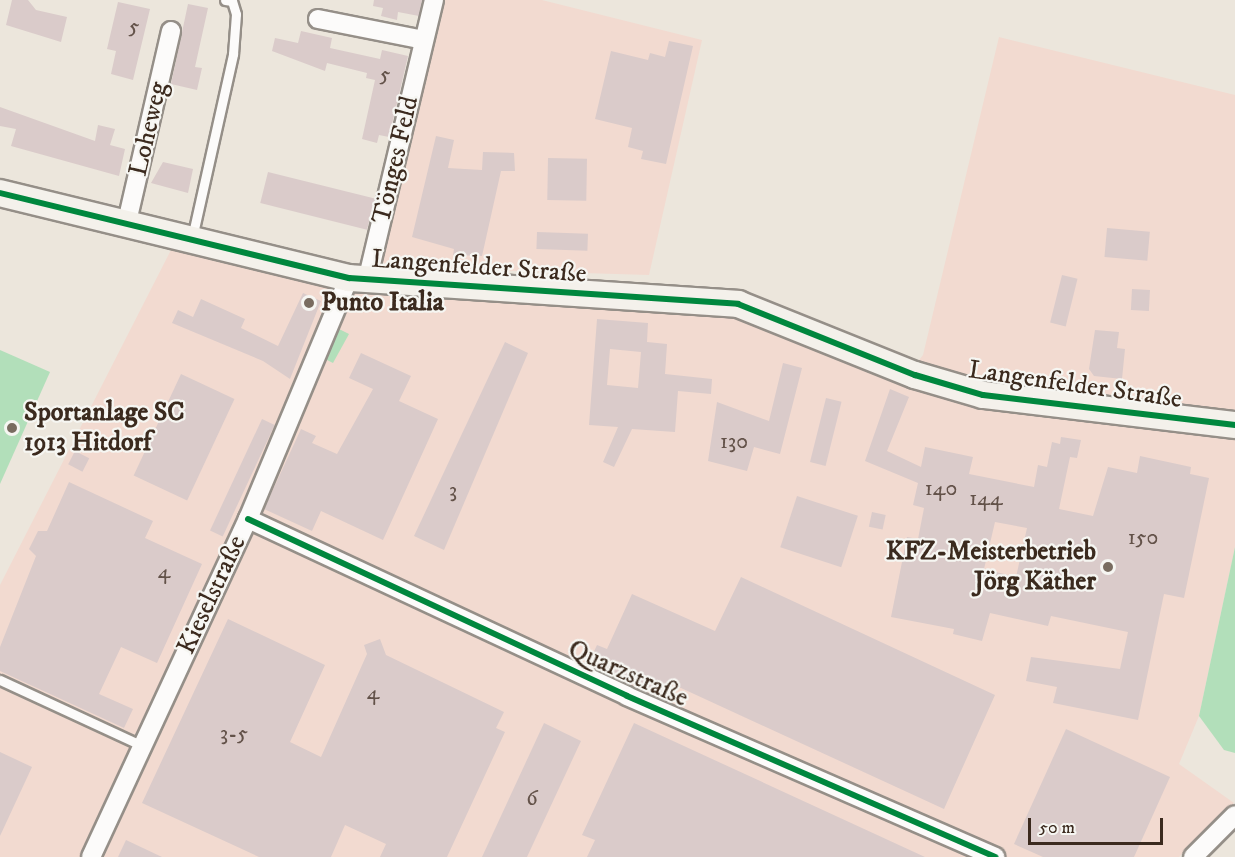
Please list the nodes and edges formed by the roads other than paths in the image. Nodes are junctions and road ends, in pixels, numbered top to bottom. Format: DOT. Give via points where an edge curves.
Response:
graph roads {
  1 [pos="225,0"];
  2 [pos="434,0"];
  3 [pos="318,19"];
  4 [pos="171,31"];
  5 [pos="424,40"];
  6 [pos="0,193"];
  7 [pos="126,226"];
  8 [pos="191,242"];
  9 [pos="358,279"];
  10 [pos="1235,426"];
  11 [pos="248,519"];
  12 [pos="0,680"];
  13 [pos="143,746"];
  14 [pos="1235,815"];
  15 [pos="91,857"];
  16 [pos="995,857"];
  17 [pos="1193,857"];
  1 -- 8 [label="lane" via="232,1 236,14 233,54"];
  2 -- 5 [label="street, Tönges Feld"];
  3 -- 5 [label="street"];
  4 -- 7 [label="street, Loheweg"];
  5 -- 9 [label="street, Tönges Feld"];
  6 -- 7 [label="street, Langenfelder Straße"];
  7 -- 8 [label="street, Langenfelder Straße"];
  8 -- 9 [label="street, Langenfelder Straße"];
  9 -- 10 [label="street, Langenfelder Straße" via="738,304 915,375 983,394"];
  9 -- 11 [label="street, Kieselstraße"];
  11 -- 13 [label="street, Kieselstraße"];
  11 -- 16 [label="street, Quarzstraße" via="627,696"];
  12 -- 13 [label="lane"];
  13 -- 15 [label="street, Kieselstraße"];
  14 -- 17 [label="street"];
}
